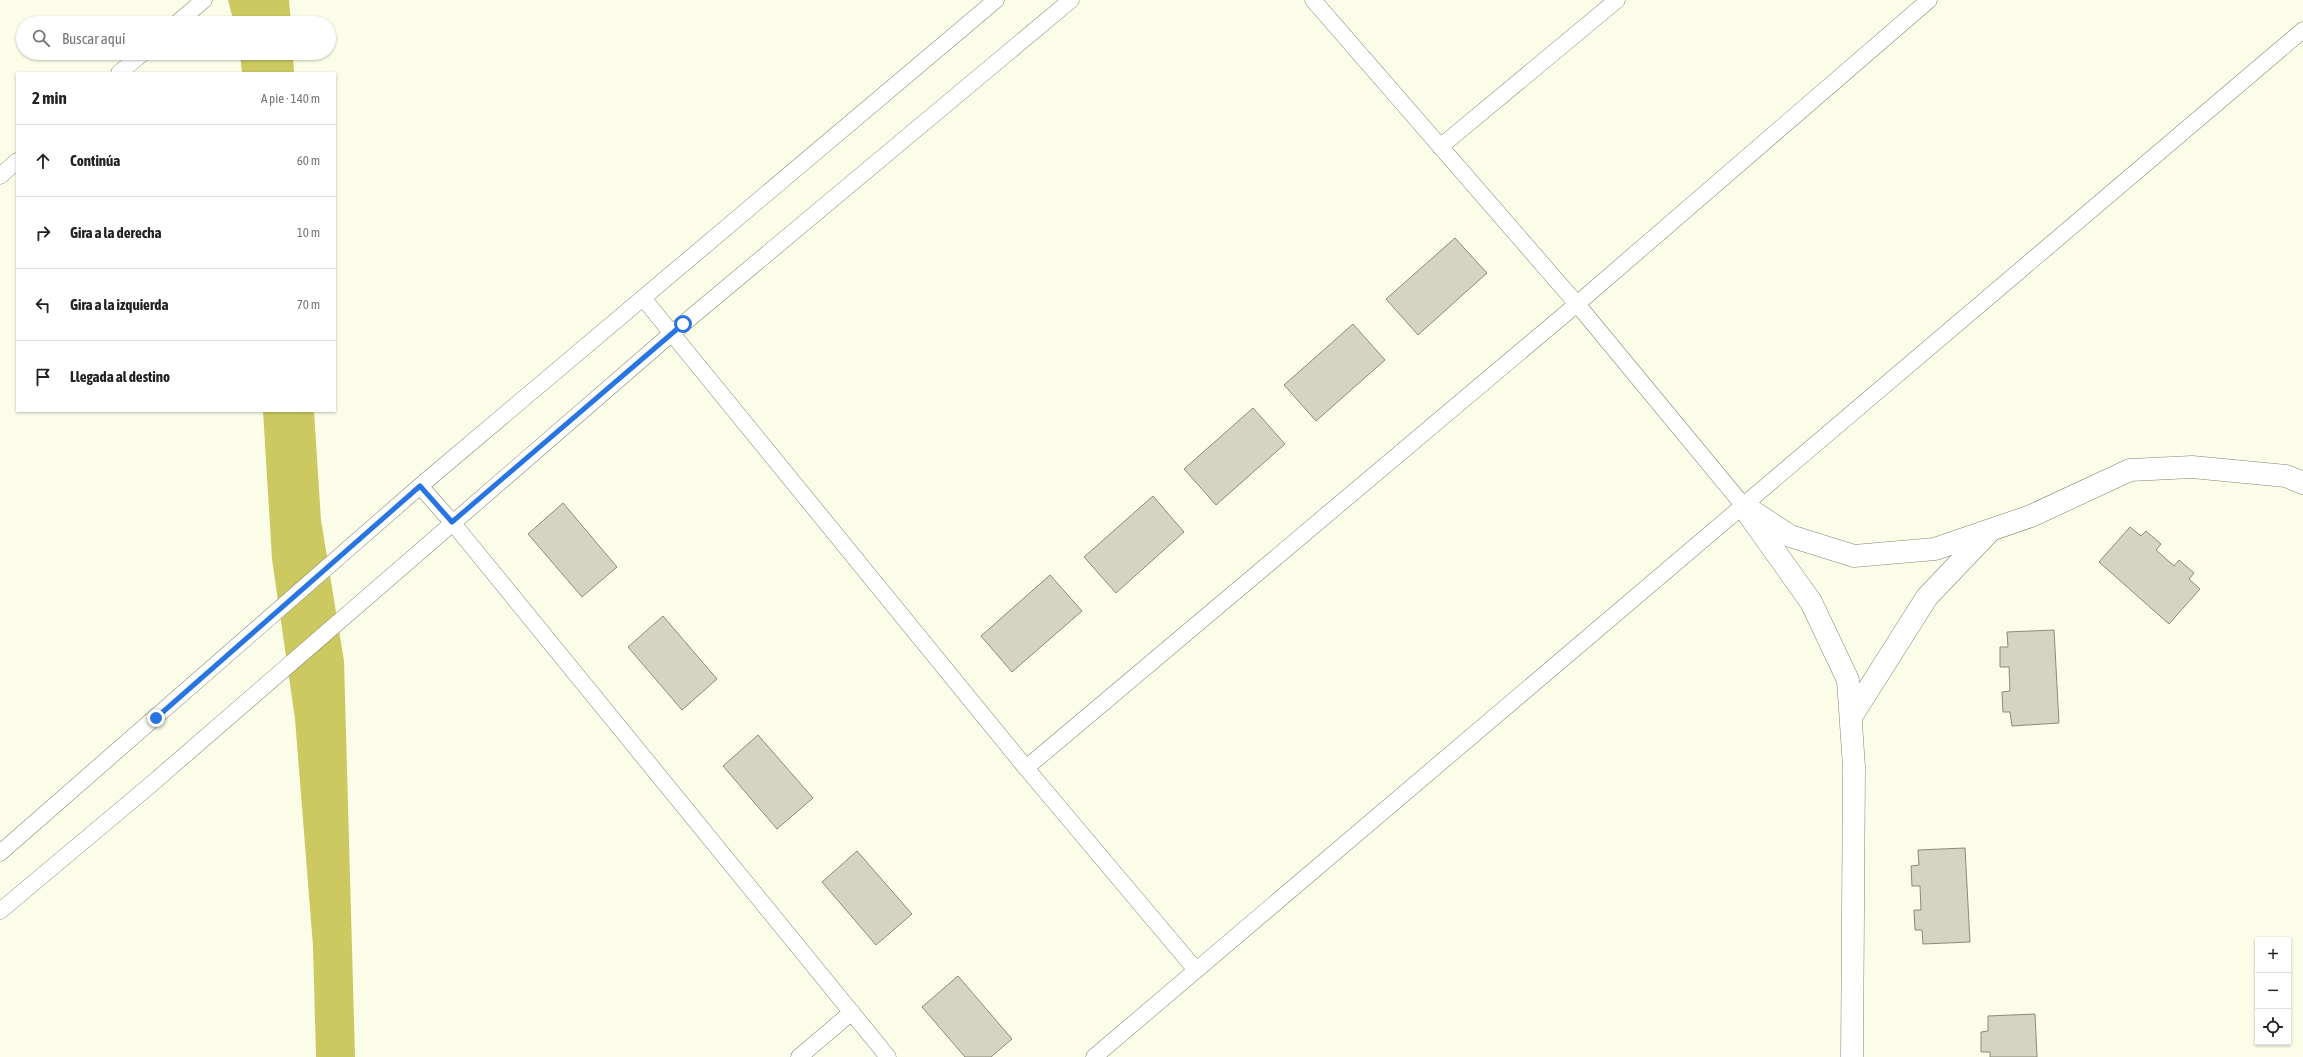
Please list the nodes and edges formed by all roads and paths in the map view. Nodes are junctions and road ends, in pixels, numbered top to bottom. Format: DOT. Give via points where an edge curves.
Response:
graph roads {
  1 [pos="204,0"];
  2 [pos="996,0"];
  3 [pos="1071,0"];
  4 [pos="1617,0"];
  5 [pos="1929,0"];
  6 [pos="1322,3"];
  7 [pos="185,16"];
  8 [pos="2303,30"];
  9 [pos="134,60"];
  10 [pos="120,72"];
  11 [pos="1440,147"];
  12 [pos="16,162"];
  13 [pos="0,176"];
  14 [pos="643,298"];
  15 [pos="1577,304"];
  16 [pos="671,334"];
  17 [pos="2303,483"];
  18 [pos="420,486"];
  19 [pos="1743,506"];
  20 [pos="452,522"];
  21 [pos="1992,530"];
  22 [pos="1851,716"];
  23 [pos="1026,768"];
  24 [pos="0,853"];
  25 [pos="0,911"];
  26 [pos="1196,970"];
  27 [pos="852,1012"];
  28 [pos="799,1057"];
  29 [pos="888,1057"];
  30 [pos="1094,1057"];
  31 [pos="1852,1057"];
  1 -- 7 [label="lane"];
  2 -- 14 [label="lane"];
  3 -- 16 [label="lane"];
  4 -- 11 [label="lane"];
  5 -- 15 [label="lane"];
  6 -- 11 [label="lane"];
  8 -- 19 [label="lane"];
  9 -- 10 [label="lane"];
  11 -- 15 [label="lane"];
  12 -- 13 [label="lane"];
  14 -- 16 [label="lane"];
  14 -- 18 [label="lane"];
  15 -- 19 [label="lane"];
  15 -- 23 [label="lane"];
  16 -- 20 [label="lane"];
  16 -- 23 [label="lane"];
  17 -- 21 [label="street" via="2286,476 2192,467 2130,470 2031,516"];
  18 -- 20 [label="lane"];
  18 -- 24 [label="lane"];
  19 -- 21 [label="street" via="1790,536 1854,556 1935,548"];
  19 -- 22 [label="street" via="1811,602 1848,680"];
  19 -- 26 [label="lane"];
  20 -- 25 [label="lane" via="148,788"];
  20 -- 27 [label="lane"];
  21 -- 22 [label="street" via="1927,597"];
  22 -- 31 [label="street" via="1854,767"];
  23 -- 26 [label="lane"];
  26 -- 30 [label="lane"];
  27 -- 28 [label="lane"];
  27 -- 29 [label="lane"];
}
